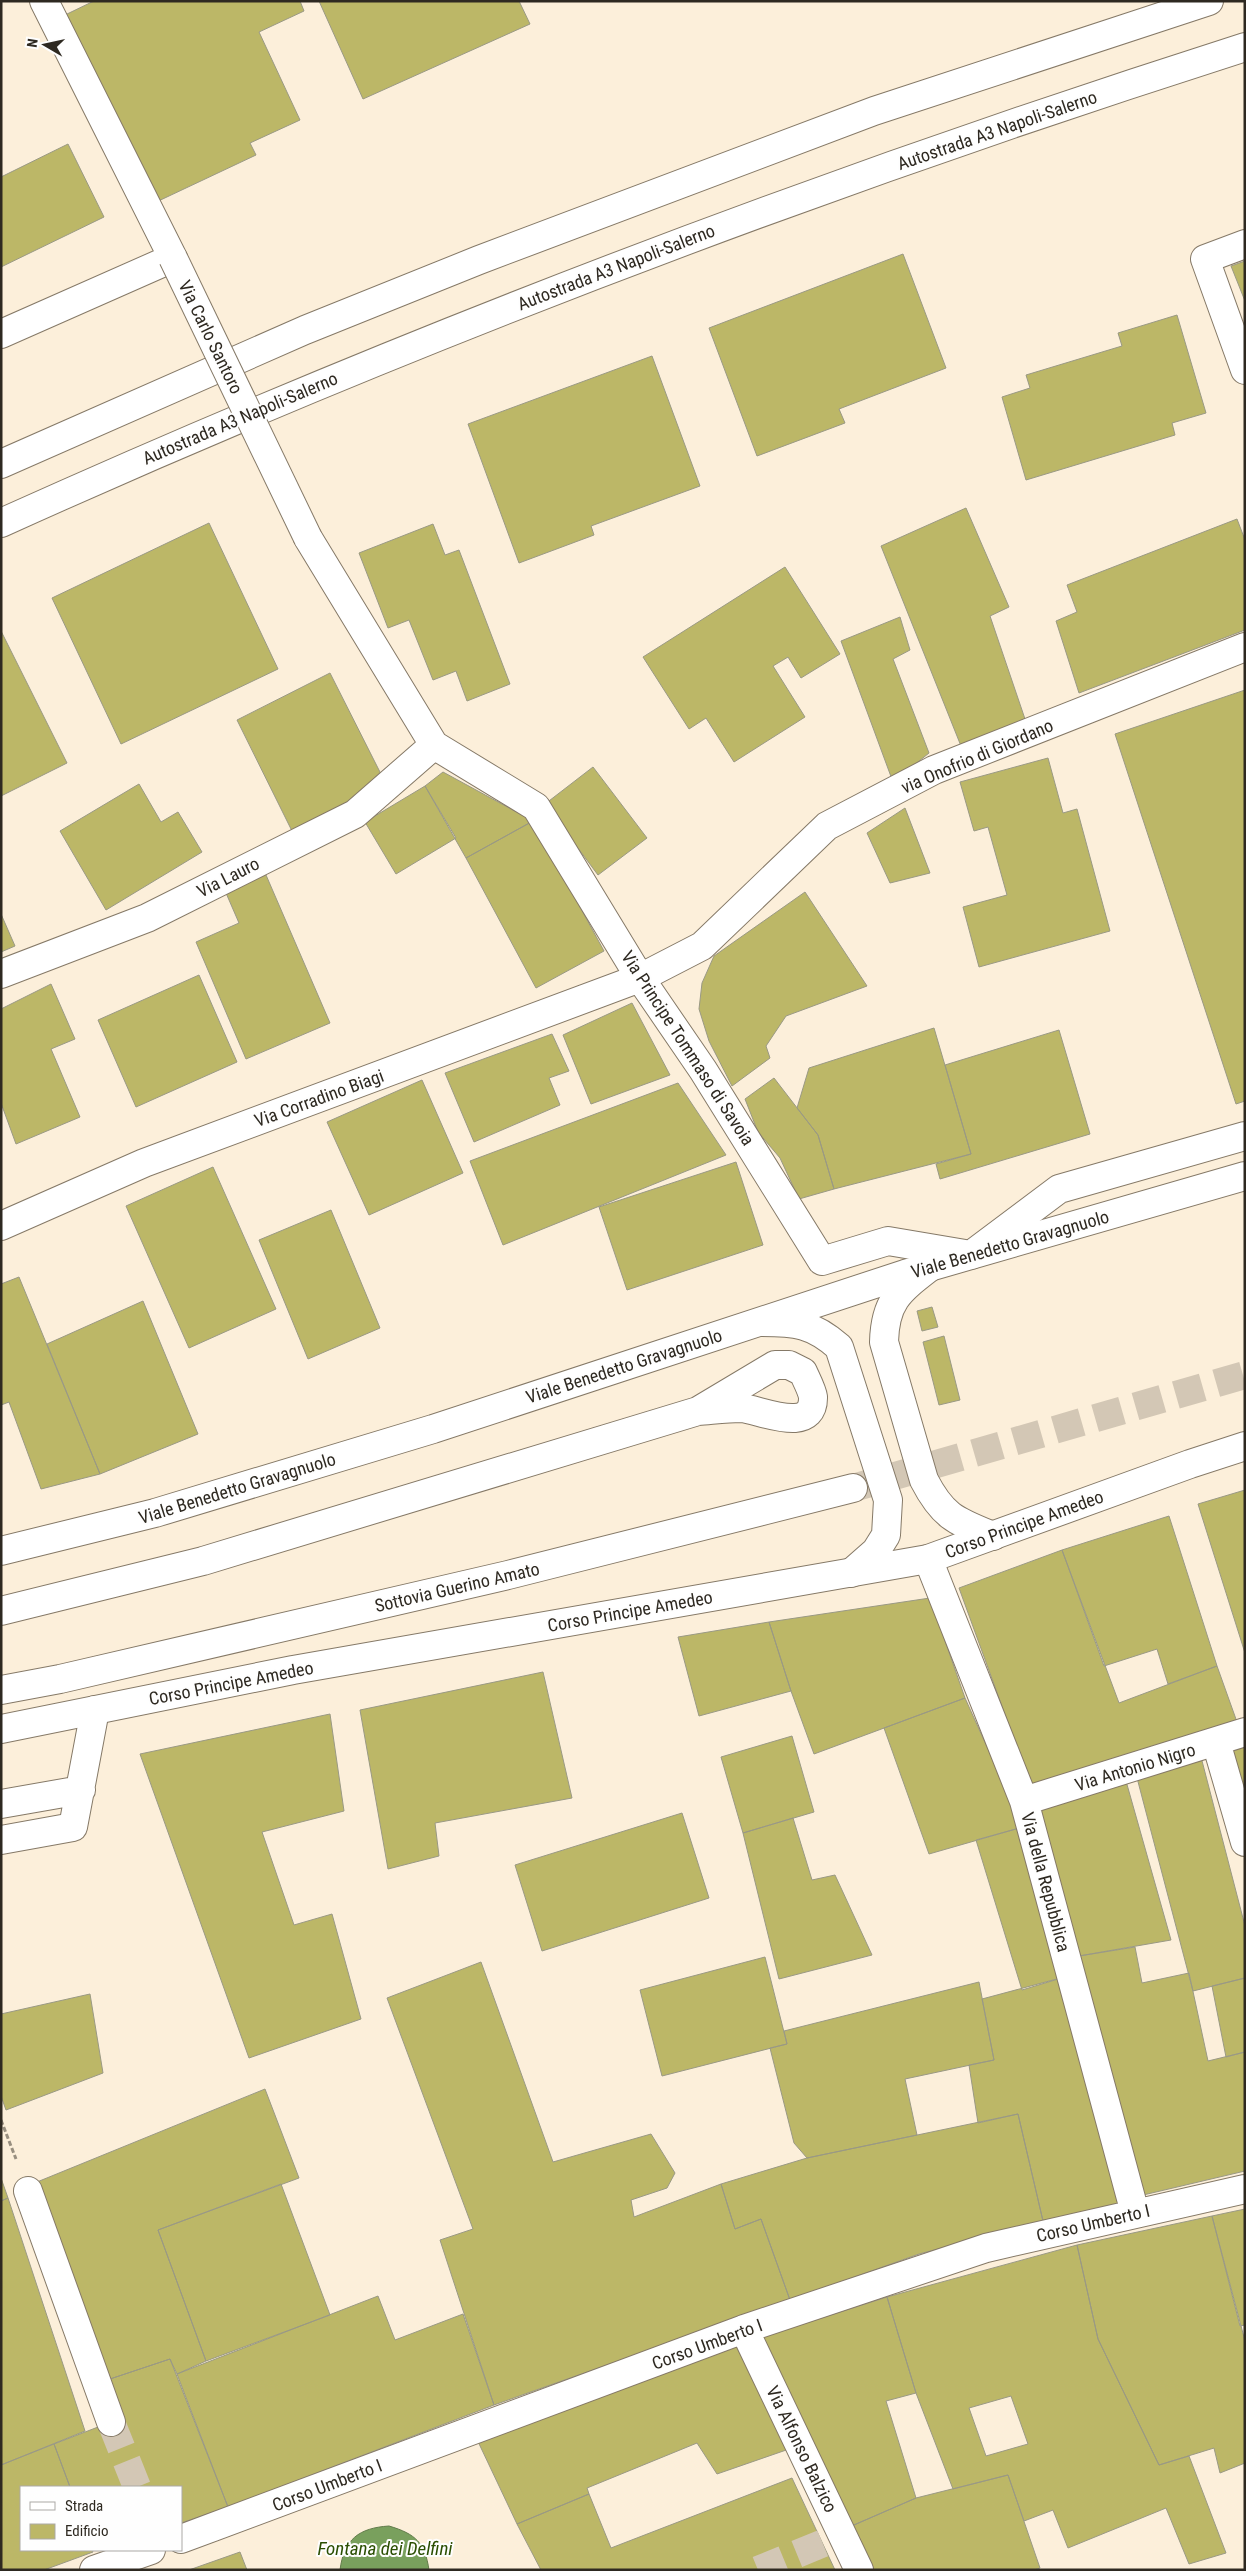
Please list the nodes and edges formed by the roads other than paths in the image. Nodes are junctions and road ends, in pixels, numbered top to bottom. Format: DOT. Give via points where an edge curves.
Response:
graph roads {
  1 [pos="44,1"];
  2 [pos="1209,1"];
  3 [pos="1245,48"];
  4 [pos="1245,244"];
  5 [pos="173,258"];
  6 [pos="1,334"];
  7 [pos="1245,370"];
  8 [pos="1,464"];
  9 [pos="1,523"];
  10 [pos="1245,647"];
  11 [pos="434,745"];
  12 [pos="1,974"];
  13 [pos="640,978"];
  14 [pos="1245,1136"];
  15 [pos="1245,1176"];
  16 [pos="1,1226"];
  17 [pos="971,1255"];
  18 [pos="930,1267"];
  19 [pos="756,1322"];
  20 [pos="698,1411"];
  21 [pos="1245,1446"];
  22 [pos="853,1488"];
  23 [pos="993,1536"];
  24 [pos="1,1551"];
  25 [pos="928,1560"];
  26 [pos="851,1573"];
  27 [pos="1,1611"];
  28 [pos="60,1679"];
  29 [pos="1,1690"];
  30 [pos="1,1700"];
  31 [pos="95,1710"];
  32 [pos="1,1729"];
  33 [pos="1245,1732"];
  34 [pos="1216,1742"];
  35 [pos="81,1790"];
  36 [pos="1024,1801"];
  37 [pos="1,1804"];
  38 [pos="1,1840"];
  39 [pos="1245,1842"];
  40 [pos="1245,2189"];
  41 [pos="28,2191"];
  42 [pos="1135,2213"];
  43 [pos="744,2329"];
  44 [pos="111,2422"];
  45 [pos="182,2539"];
  46 [pos="148,2551"];
  47 [pos="94,2570"];
  48 [pos="859,2570"];
  1 -- 5 [label="main road, Via Carlo Santoro"];
  2 -- 8 [label="main road" via="874,112 479,260 305,330"];
  3 -- 9 [label="main road, Autostrada A3 Napoli-Salerno" via="858,178 500,311 150,455"];
  4 -- 7 [label="main road" via="1205,259"];
  5 -- 6 [label="main road"];
  5 -- 11 [label="main road, Via Carlo Santoro, bridge" via="308,538"];
  10 -- 13 [label="main road, via Onofrio di Giordano" via="934,770 827,826 702,946"];
  11 -- 12 [label="main road, Via Lauro" via="355,814 147,918"];
  11 -- 13 [label="main road, Via Principe Tommaso di Savoia" via="536,807"];
  13 -- 16 [label="main road, Via Corradino Biagi" via="144,1163"];
  13 -- 17 [label="main road, Via Principe Tommaso di Savoia" via="713,1086 822,1261 888,1241"];
  14 -- 17 [label="main road" via="1059,1189"];
  15 -- 17 [label="main road, Viale Benedetto Gravagnuolo"];
  17 -- 18 [label="main road, Viale Benedetto Gravagnuolo"];
  18 -- 19 [label="main road, Viale Benedetto Gravagnuolo"];
  18 -- 23 [label="main road" via="908,1284 892,1303 885,1321 884,1342 924,1480 935,1500 951,1517"];
  19 -- 24 [label="main road, Viale Benedetto Gravagnuolo" via="433,1429 192,1502"];
  19 -- 26 [label="main road" via="796,1322 822,1332 839,1347 888,1500 886,1535 876,1551"];
  20 -- 27 [label="main road" via="203,1561"];
  21 -- 23 [label="main road, Corso Principe Amedeo"];
  22 -- 28 [label="main road, Sottovia Guerino Amato" via="508,1575"];
  23 -- 25 [label="main road, Corso Principe Amedeo"];
  25 -- 26 [label="main road, Corso Principe Amedeo"];
  25 -- 36 [label="main road, Via della Repubblica"];
  26 -- 31 [label="main road, Corso Principe Amedeo" via="293,1670"];
  28 -- 29 [label="main road, Sottovia Guerino Amato"];
  28 -- 30 [label="main road, Sottovia Guerino Amato"];
  31 -- 32 [label="main road, Corso Principe Amedeo"];
  31 -- 35 [label="main road"];
  33 -- 34 [label="main road, Via Antonio Nigro"];
  34 -- 36 [label="main road, Via Antonio Nigro"];
  34 -- 39 [label="main road"];
  35 -- 37 [label="main road"];
  35 -- 38 [label="main road" via="74,1827"];
  36 -- 42 [label="main road, Via della Repubblica"];
  40 -- 42 [label="main road, Corso Umberto I"];
  41 -- 44 [label="main road"];
  42 -- 43 [label="main road, Corso Umberto I" via="986,2248"];
  43 -- 45 [label="main road, Corso Umberto I"];
  43 -- 48 [label="main road, Via Alfonso Balzico"];
  46 -- 47 [label="main road"];
}
